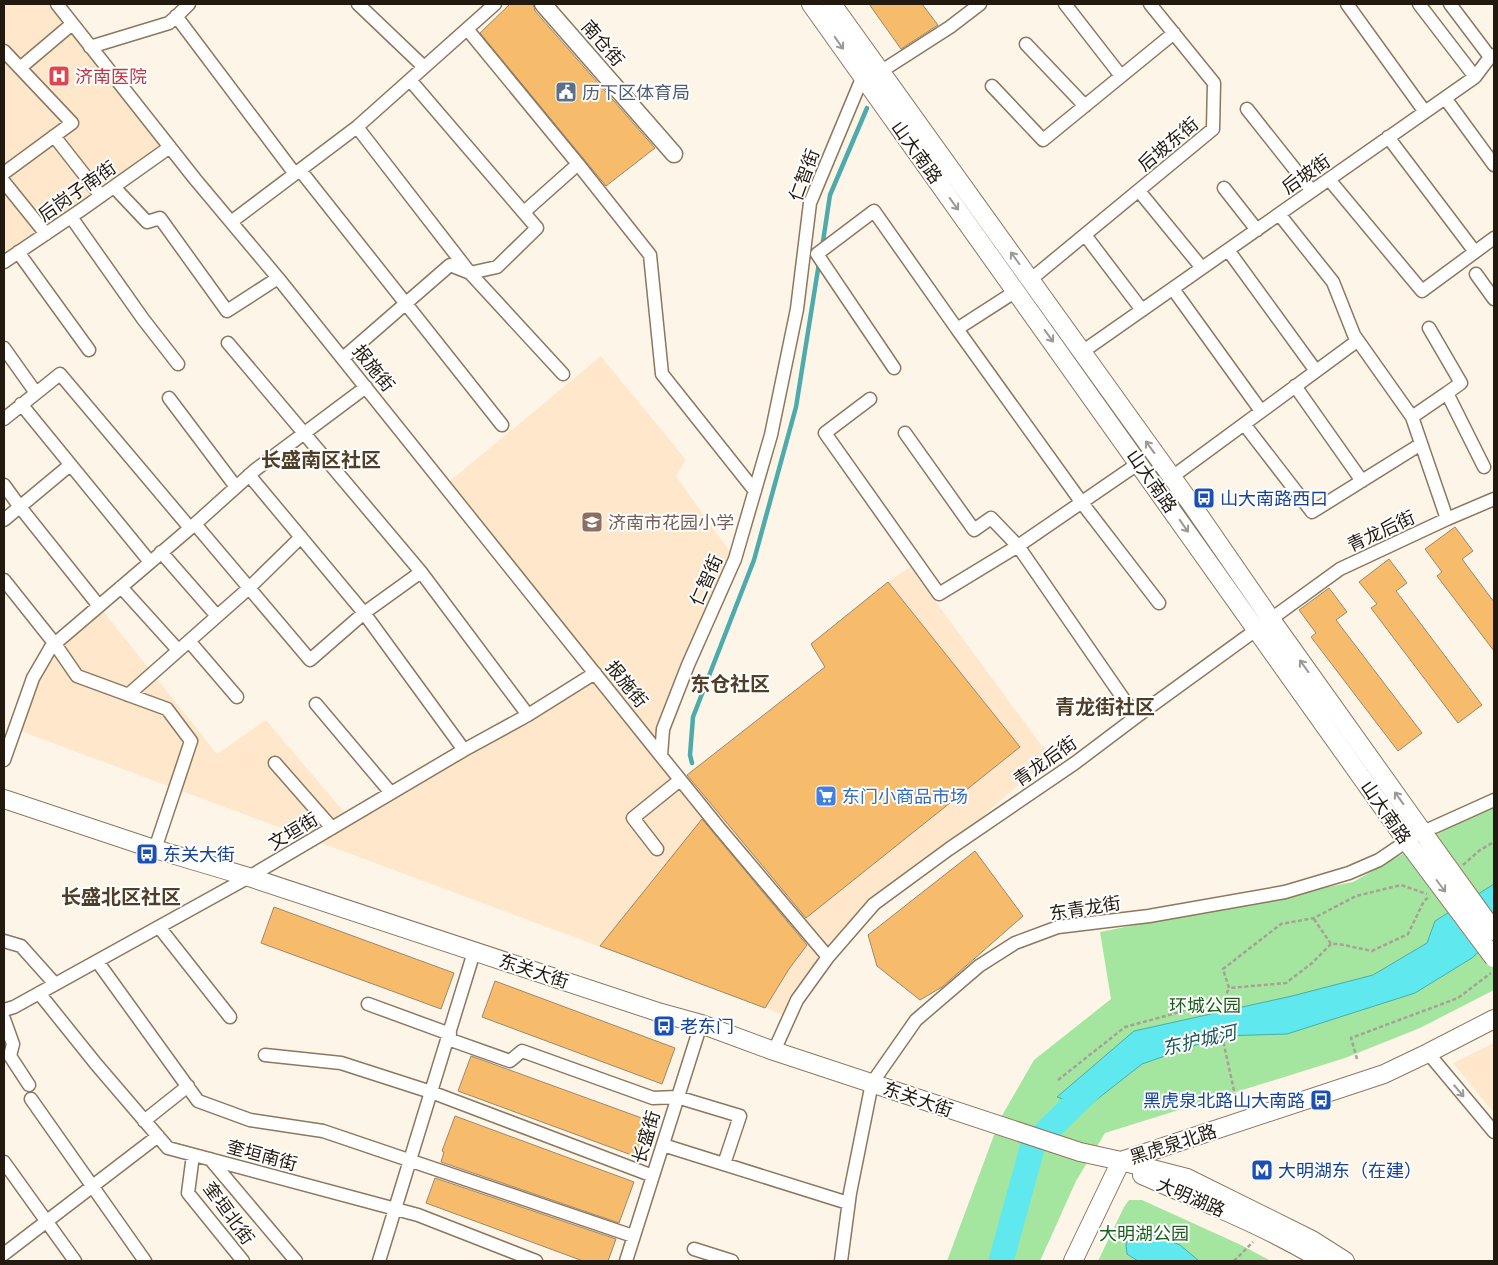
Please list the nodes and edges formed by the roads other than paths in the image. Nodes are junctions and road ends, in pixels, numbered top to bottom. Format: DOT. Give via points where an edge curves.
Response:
graph roads {
  1 [pos="57,4"];
  2 [pos="188,4"];
  3 [pos="358,4"];
  4 [pos="495,4"];
  5 [pos="542,4"];
  6 [pos="811,4"];
  7 [pos="832,4"];
  8 [pos="980,4"];
  9 [pos="1065,4"];
  10 [pos="1150,4"];
  11 [pos="1347,4"];
  12 [pos="1419,4"];
  13 [pos="1450,4"];
  14 [pos="176,16"];
  15 [pos="72,24"];
  16 [pos="467,29"];
  17 [pos="1174,33"];
  18 [pos="1026,44"];
  19 [pos="90,47"];
  20 [pos="4,51"];
  21 [pos="1492,56"];
  22 [pos="20,68"];
  23 [pos="424,68"];
  24 [pos="880,72"];
  25 [pos="863,76"];
  26 [pos="1121,76"];
  27 [pos="1475,77"];
  28 [pos="410,80"];
  29 [pos="992,86"];
  30 [pos="1445,98"];
  31 [pos="1085,106"];
  32 [pos="1247,109"];
  33 [pos="1425,112"];
  34 [pos="357,127"];
  35 [pos="54,136"];
  36 [pos="1388,138"];
  37 [pos="170,147"];
  38 [pos="674,154"];
  39 [pos="578,164"];
  40 [pos="1494,166"];
  41 [pos="297,172"];
  42 [pos="4,173"];
  43 [pos="4,182"];
  44 [pos="1332,183"];
  45 [pos="114,187"];
  46 [pos="1224,188"];
  47 [pos="1139,190"];
  48 [pos="1312,191"];
  49 [pos="101,196"];
  50 [pos="524,212"];
  51 [pos="1279,214"];
  52 [pos="71,217"];
  53 [pos="231,222"];
  54 [pos="1257,230"];
  55 [pos="46,234"];
  56 [pos="1084,235"];
  57 [pos="1494,238"];
  58 [pos="1228,250"];
  59 [pos="18,252"];
  60 [pos="1475,252"];
  61 [pos="4,262"];
  62 [pos="1202,268"];
  63 [pos="470,273"];
  64 [pos="1476,274"];
  65 [pos="278,278"];
  66 [pos="1030,280"];
  67 [pos="1173,288"];
  68 [pos="1016,291"];
  69 [pos="1494,299"];
  70 [pos="406,303"];
  71 [pos="1142,310"];
  72 [pos="1429,328"];
  73 [pos="957,329"];
  74 [pos="1357,341"];
  75 [pos="228,343"];
  76 [pos="4,348"];
  77 [pos="89,350"];
  78 [pos="1082,352"];
  79 [pos="343,358"];
  80 [pos="178,364"];
  81 [pos="894,368"];
  82 [pos="1316,371"];
  83 [pos="563,374"];
  84 [pos="1295,386"];
  85 [pos="366,387"];
  86 [pos="36,393"];
  87 [pos="1447,393"];
  88 [pos="169,398"];
  89 [pos="870,399"];
  90 [pos="21,404"];
  91 [pos="1262,411"];
  92 [pos="1412,417"];
  93 [pos="4,419"];
  94 [pos="1244,424"];
  95 [pos="502,425"];
  96 [pos="906,433"];
  97 [pos="303,434"];
  98 [pos="1421,444"];
  99 [pos="1139,462"];
  100 [pos="70,465"];
  101 [pos="1484,466"];
  102 [pos="249,475"];
  103 [pos="1172,477"];
  104 [pos="1362,481"];
  105 [pos="4,485"];
  106 [pos="236,486"];
  107 [pos="755,491"];
  108 [pos="1494,499"];
  109 [pos="1082,502"];
  110 [pos="20,507"];
  111 [pos="1448,519"];
  112 [pos="4,520"];
  113 [pos="192,526"];
  114 [pos="301,537"];
  115 [pos="1018,546"];
  116 [pos="161,552"];
  117 [pos="150,562"];
  118 [pos="420,572"];
  119 [pos="4,580"];
  120 [pos="121,587"];
  121 [pos="249,588"];
  122 [pos="1159,603"];
  123 [pos="99,606"];
  124 [pos="364,613"];
  125 [pos="216,616"];
  126 [pos="1264,624"];
  127 [pos="188,641"];
  128 [pos="55,644"];
  129 [pos="178,650"];
  130 [pos="595,673"];
  131 [pos="128,695"];
  132 [pos="237,697"];
  133 [pos="316,704"];
  134 [pos="528,714"];
  135 [pos="1136,717"];
  136 [pos="464,750"];
  137 [pos="662,756"];
  138 [pos="4,760"];
  139 [pos="276,763"];
  140 [pos="680,780"];
  141 [pos="391,793"];
  142 [pos="4,799"];
  143 [pos="1494,800"];
  144 [pos="332,828"];
  145 [pos="1425,835"];
  146 [pos="1409,844"];
  147 [pos="155,848"];
  148 [pos="657,849"];
  149 [pos="249,877"];
  150 [pos="159,927"];
  151 [pos="1494,931"];
  152 [pos="4,941"];
  153 [pos="474,952"];
  154 [pos="828,957"];
  155 [pos="1494,958"];
  156 [pos="97,961"];
  157 [pos="55,984"];
  158 [pos="39,993"];
  159 [pos="368,1004"];
  160 [pos="4,1010"];
  161 [pos="230,1017"];
  162 [pos="4,1019"];
  163 [pos="1494,1019"];
  164 [pos="701,1024"];
  165 [pos="449,1036"];
  166 [pos="774,1051"];
  167 [pos="1428,1053"];
  168 [pos="265,1055"];
  169 [pos="872,1083"];
  170 [pos="29,1085"];
  171 [pos="188,1086"];
  172 [pos="432,1092"];
  173 [pos="677,1097"];
  174 [pos="31,1099"];
  175 [pos="144,1120"];
  176 [pos="1494,1132"];
  177 [pos="158,1136"];
  178 [pos="662,1145"];
  179 [pos="193,1155"];
  180 [pos="210,1159"];
  181 [pos="410,1160"];
  182 [pos="1121,1161"];
  183 [pos="4,1162"];
  184 [pos="724,1164"];
  185 [pos="653,1176"];
  186 [pos="92,1187"];
  187 [pos="848,1203"];
  188 [pos="395,1209"];
  189 [pos="47,1221"];
  190 [pos="633,1236"];
  191 [pos="694,1249"];
  192 [pos="4,1254"];
  193 [pos="75,1261"];
  194 [pos="145,1261"];
  195 [pos="243,1261"];
  196 [pos="296,1261"];
  197 [pos="379,1261"];
  198 [pos="536,1261"];
  199 [pos="626,1261"];
  200 [pos="732,1261"];
  201 [pos="841,1261"];
  202 [pos="1073,1261"];
  203 [pos="1323,1261"];
  204 [pos="1345,1261"];
  1 -- 15 [label="street, 报施街"];
  2 -- 14 [label="street"];
  3 -- 23 [label="street"];
  4 -- 16 [label="street"];
  5 -- 38 [label="street, 南仓街"];
  6 -- 25 [label="main road, 山大南路, one-way"];
  7 -- 24 [label="main road, 山大南路"];
  8 -- 24 [label="street"];
  9 -- 26 [label="street"];
  10 -- 17 [label="street, 后坡东街"];
  11 -- 33 [label="street"];
  12 -- 27 [label="street"];
  13 -- 21 [label="street"];
  14 -- 19 [label="street" via="169,22"];
  14 -- 41 [label="street"];
  15 -- 19 [label="street, 报施街"];
  15 -- 22 [label="street"];
  16 -- 23 [label="street"];
  16 -- 39 [label="street"];
  17 -- 26 [label="street"];
  17 -- 47 [label="street, 后坡东街" via="1214,82 1213,129"];
  18 -- 31 [label="street"];
  19 -- 37 [label="street, 报施街"];
  20 -- 22 [label="street"];
  21 -- 27 [label="street, 后坡街"];
  22 -- 35 [label="street" via="72,123"];
  23 -- 28 [label="street"];
  66 -- 24 [label="main road, 山大南路, one-way"];
  25 -- 68 [label="main road, 山大南路, one-way"];
  25 -- 107 [label="street, 仁智街" via="810,203 797,309 771,435"];
  26 -- 31 [label="street"];
  27 -- 30 [label="street, 后坡街"];
  28 -- 34 [label="street"];
  28 -- 50 [label="street"];
  29 -- 31 [label="street" via="1043,140"];
  30 -- 33 [label="street, 后坡街"];
  30 -- 40 [label="street"];
  32 -- 48 [label="street"];
  33 -- 36 [label="street, 后坡街"];
  34 -- 41 [label="street"];
  34 -- 63 [label="street"];
  35 -- 42 [label="street"];
  35 -- 49 [label="street"];
  36 -- 48 [label="street, 后坡街"];
  36 -- 60 [label="street"];
  37 -- 45 [label="street, 后岗子南街"];
  37 -- 53 [label="street, 报施街"];
  39 -- 50 [label="street"];
  39 -- 107 [label="street" via="650,255 662,374"];
  41 -- 53 [label="street"];
  41 -- 70 [label="street"];
  43 -- 55 [label="street"];
  44 -- 60 [label="street" via="1422,291"];
  45 -- 49 [label="street, 后岗子南街"];
  45 -- 65 [label="street" via="147,222 160,218 227,311"];
  46 -- 54 [label="street"];
  47 -- 56 [label="street, 后坡东街"];
  47 -- 62 [label="street"];
  48 -- 51 [label="street, 后坡街"];
  49 -- 52 [label="street, 后岗子南街"];
  50 -- 63 [label="street" via="537,228 497,267"];
  51 -- 54 [label="street, 后坡街"];
  51 -- 74 [label="street" via="1333,282"];
  52 -- 55 [label="street, 后岗子南街"];
  52 -- 80 [label="street"];
  53 -- 65 [label="street, 报施街"];
  54 -- 58 [label="street, 后坡街"];
  55 -- 59 [label="street, 后岗子南街"];
  56 -- 66 [label="street, 后坡东街"];
  56 -- 71 [label="street"];
  57 -- 60 [label="street"];
  58 -- 62 [label="street, 后坡街"];
  58 -- 82 [label="street"];
  59 -- 61 [label="street, 后岗子南街"];
  59 -- 77 [label="street"];
  62 -- 67 [label="street, 后坡街"];
  63 -- 70 [label="street" via="450,266"];
  63 -- 83 [label="street"];
  64 -- 69 [label="street"];
  65 -- 79 [label="street, 报施街"];
  66 -- 78 [label="main road, 山大南路"];
  67 -- 71 [label="street, 后坡街"];
  67 -- 91 [label="street"];
  68 -- 73 [label="street"];
  68 -- 99 [label="main road, 山大南路, one-way"];
  70 -- 79 [label="street"];
  70 -- 95 [label="street"];
  71 -- 78 [label="street, 后坡街"];
  72 -- 87 [label="street" via="1461,383"];
  73 -- 81 [label="street" via="874,211 817,254"];
  73 -- 109 [label="street"];
  74 -- 82 [label="street"];
  74 -- 92 [label="street"];
  75 -- 97 [label="street"];
  76 -- 86 [label="street"];
  103 -- 78 [label="main road, 山大南路, one-way"];
  79 -- 85 [label="street, 报施街"];
  82 -- 84 [label="street"];
  84 -- 91 [label="street"];
  84 -- 104 [label="street"];
  85 -- 97 [label="street"];
  85 -- 130 [label="street, 报施街"];
  86 -- 90 [label="street"];
  86 -- 113 [label="street" via="60,374"];
  87 -- 92 [label="street"];
  87 -- 101 [label="street"];
  88 -- 106 [label="street"];
  89 -- 115 [label="street" via="825,433 939,594"];
  90 -- 93 [label="street"];
  90 -- 100 [label="street"];
  91 -- 94 [label="street"];
  92 -- 98 [label="street"];
  94 -- 103 [label="street"];
  94 -- 104 [label="street" via="1312,512"];
  96 -- 115 [label="street" via="974,530 991,518"];
  97 -- 102 [label="street"];
  97 -- 118 [label="street"];
  98 -- 104 [label="street"];
  98 -- 111 [label="street"];
  99 -- 109 [label="street"];
  99 -- 126 [label="main road, 山大南路, one-way"];
  100 -- 110 [label="street"];
  100 -- 117 [label="street"];
  102 -- 106 [label="street"];
  102 -- 114 [label="street"];
  103 -- 126 [label="main road, 山大南路"];
  105 -- 110 [label="street"];
  106 -- 113 [label="street"];
  107 -- 137 [label="street, 仁智街" via="735,559 663,729"];
  108 -- 111 [label="street, 青龙后街"];
  109 -- 115 [label="street"];
  109 -- 122 [label="street"];
  110 -- 112 [label="street"];
  110 -- 123 [label="street"];
  111 -- 126 [label="street, 青龙后街" via="1340,570"];
  113 -- 116 [label="street"];
  113 -- 121 [label="street"];
  114 -- 121 [label="street"];
  114 -- 124 [label="street"];
  115 -- 135 [label="street"];
  116 -- 117 [label="street"];
  116 -- 125 [label="street"];
  117 -- 120 [label="street"];
  118 -- 124 [label="street"];
  118 -- 134 [label="street"];
  119 -- 128 [label="street"];
  120 -- 123 [label="street"];
  120 -- 129 [label="street"];
  121 -- 124 [label="street" via="310,660"];
  121 -- 125 [label="street"];
  123 -- 128 [label="street"];
  124 -- 136 [label="street"];
  125 -- 127 [label="street"];
  126 -- 135 [label="street, 青龙后街"];
  145 -- 126 [label="main road, 山大南路, one-way"];
  126 -- 146 [label="main road, 山大南路"];
  127 -- 129 [label="street"];
  127 -- 132 [label="street"];
  128 -- 131 [label="street" via="77,676"];
  128 -- 138 [label="street" via="33,678"];
  129 -- 131 [label="street"];
  130 -- 134 [label="street, 文垣街"];
  130 -- 137 [label="street, 报施街"];
  131 -- 147 [label="street" via="167,709 191,741"];
  133 -- 141 [label="street"];
  134 -- 136 [label="street, 文垣街"];
  135 -- 154 [label="street, 青龙后街" via="874,904"];
  136 -- 141 [label="street, 文垣街"];
  137 -- 140 [label="street"];
  139 -- 144 [label="street"];
  140 -- 148 [label="street" via="633,818"];
  140 -- 154 [label="street"];
  141 -- 144 [label="street, 文垣街"];
  142 -- 147 [label="main road, 东关大街"];
  143 -- 145 [label="street, 东青龙街"];
  144 -- 149 [label="street, 文垣街"];
  145 -- 146 [label="street, 东青龙街"];
  145 -- 151 [label="main road, 山大南路, bridge"];
  146 -- 155 [label="main road, 山大南路, one-way, bridge"];
  146 -- 169 [label="street, 东青龙街" via="1349,873 1285,892 1149,916 1058,927 1015,943 979,966 916,1020"];
  147 -- 149 [label="main road, 东关大街"];
  149 -- 150 [label="street, 文垣街"];
  149 -- 153 [label="main road, 东关大街"];
  150 -- 156 [label="street, 文垣街"];
  150 -- 161 [label="street"];
  152 -- 157 [label="street" via="21,946"];
  153 -- 164 [label="main road, 东关大街" via="661,1014"];
  153 -- 165 [label="street"];
  154 -- 166 [label="street, 青龙后街" via="797,1000"];
  156 -- 157 [label="street, 文垣街"];
  156 -- 171 [label="street"];
  157 -- 158 [label="street, 文垣街"];
  158 -- 160 [label="street, 文垣街"];
  158 -- 175 [label="street, 奎垣南街"];
  159 -- 165 [label="street"];
  162 -- 170 [label="street" via="14,1044 10,1056"];
  163 -- 167 [label="main road, 黑虎泉北路"];
  164 -- 166 [label="main road, 东关大街"];
  164 -- 173 [label="street, 长盛街"];
  165 -- 172 [label="street"];
  165 -- 173 [label="street" via="510,1061 522,1051 653,1098"];
  166 -- 169 [label="main road, 东关大街"];
  167 -- 176 [label="street, one-way"];
  167 -- 182 [label="main road, 黑虎泉北路" via="1384,1074"];
  168 -- 172 [label="street" via="341,1063"];
  169 -- 182 [label="main road, 东关大街" via="1072,1150"];
  169 -- 187 [label="street, 东青龙街"];
  171 -- 175 [label="street"];
  171 -- 181 [label="street" via="198,1101 250,1120 323,1131"];
  172 -- 181 [label="street"];
  172 -- 185 [label="street"];
  173 -- 178 [label="street, 长盛街"];
  173 -- 184 [label="street" via="740,1116"];
  174 -- 186 [label="street"];
  175 -- 177 [label="street, 奎垣南街"];
  177 -- 179 [label="street, 奎垣南街" via="168,1148"];
  177 -- 186 [label="street"];
  178 -- 184 [label="street"];
  178 -- 185 [label="street, 长盛街"];
  179 -- 180 [label="street, 奎垣南街"];
  179 -- 195 [label="street, 奎垣北街" via="188,1193"];
  180 -- 188 [label="street, 奎垣南街"];
  180 -- 196 [label="street"];
  181 -- 188 [label="street"];
  181 -- 190 [label="street"];
  182 -- 202 [label="main road, 黑虎泉北路"];
  182 -- 203 [label="main road, 大明湖路" via="1136,1173 1276,1235"];
  182 -- 204 [label="main road, 大明湖路" via="1187,1178 1312,1240"];
  183 -- 189 [label="street"];
  184 -- 187 [label="street"];
  185 -- 190 [label="street, 长盛街"];
  186 -- 189 [label="street"];
  186 -- 194 [label="street"];
  187 -- 201 [label="street, 东青龙街"];
  188 -- 197 [label="street"];
  188 -- 198 [label="street, 奎垣南街"];
  189 -- 192 [label="street"];
  189 -- 193 [label="street"];
  190 -- 199 [label="street, 长盛街"];
  191 -- 200 [label="street"];
}
